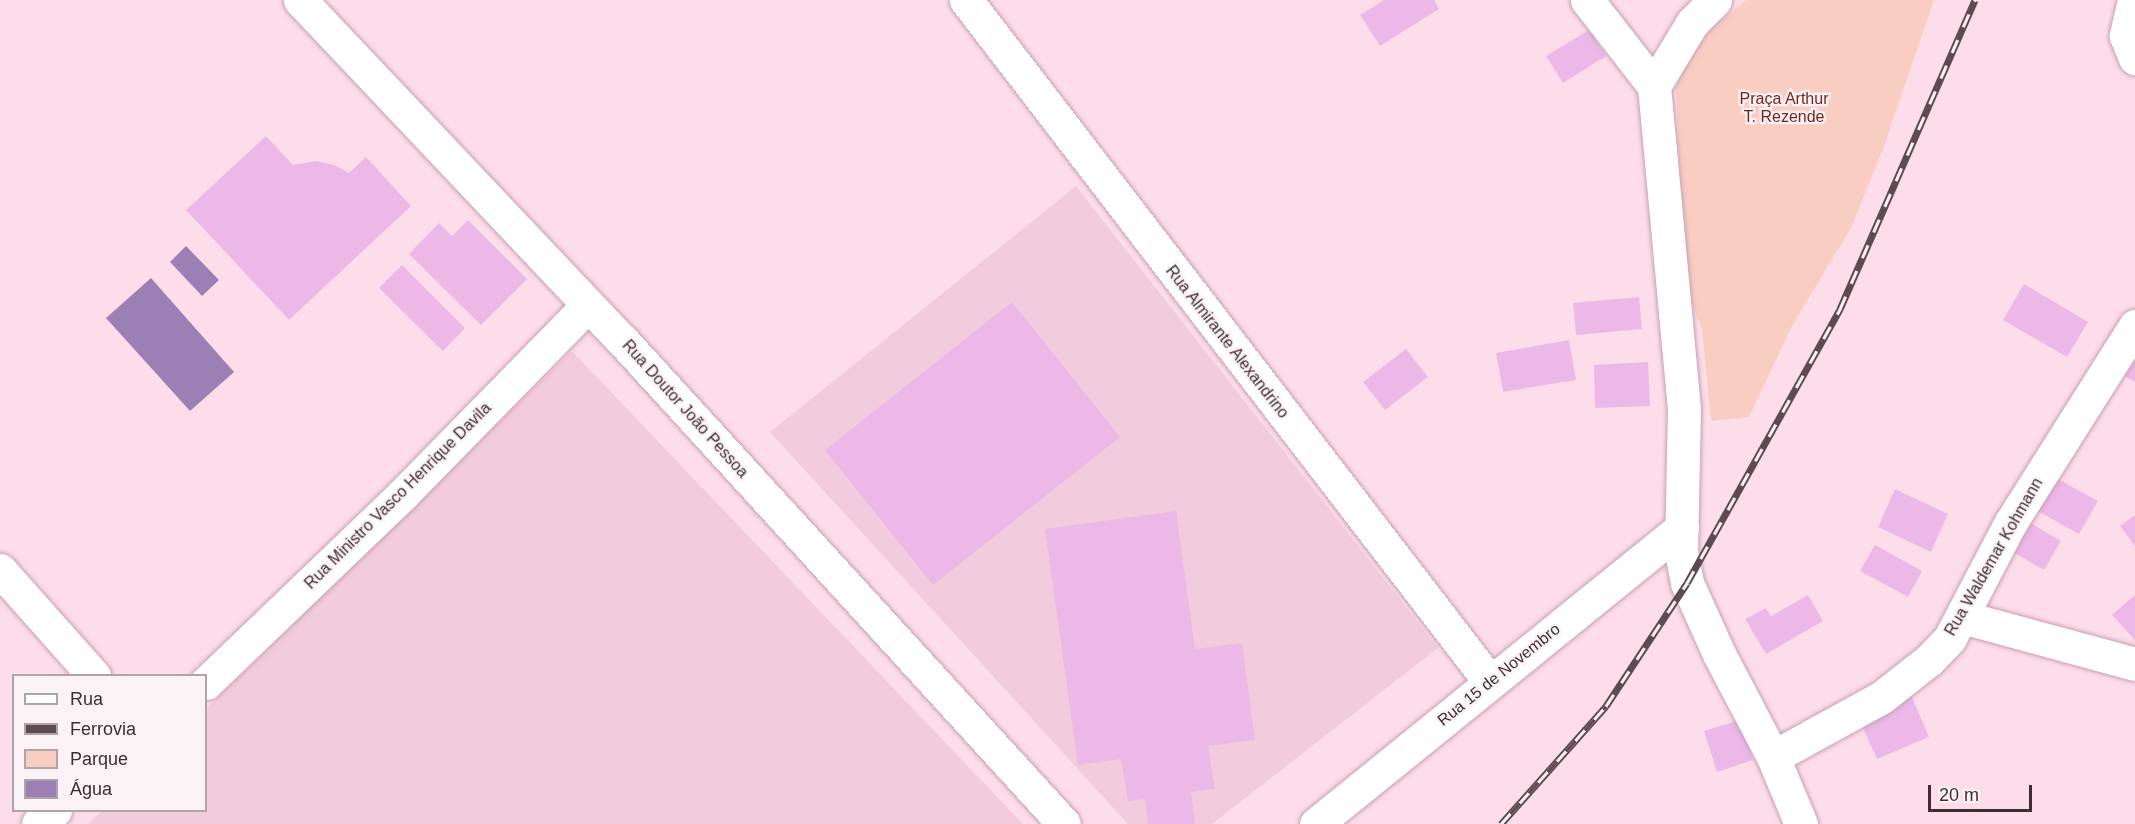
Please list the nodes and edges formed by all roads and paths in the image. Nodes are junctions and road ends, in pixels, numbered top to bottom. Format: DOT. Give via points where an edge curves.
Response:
graph roads {
  1 [pos="300,0"];
  2 [pos="966,0"];
  3 [pos="1587,0"];
  4 [pos="1714,0"];
  5 [pos="2134,0"];
  6 [pos="2135,58"];
  7 [pos="1654,86"];
  8 [pos="588,305"];
  9 [pos="2135,326"];
  10 [pos="1682,528"];
  11 [pos="0,570"];
  12 [pos="1962,617"];
  13 [pos="2135,664"];
  14 [pos="93,674"];
  15 [pos="207,682"];
  16 [pos="1490,682"];
  17 [pos="1773,757"];
  18 [pos="1064,824"];
  19 [pos="1316,824"];
  20 [pos="1801,824"];
  1 -- 8 [label="street, Rua Doutor João Pessoa"];
  2 -- 16 [label="street, Rua Almirante Alexandrino"];
  3 -- 7 [label="street"];
  4 -- 7 [label="street" via="1692,23"];
  5 -- 6 [label="street" via="2126,36"];
  7 -- 10 [label="street" via="1684,408"];
  8 -- 15 [label="street, Rua Ministro Vasco Henrique Davila" via="403,494"];
  8 -- 18 [label="street, Rua Doutor João Pessoa"];
  9 -- 12 [label="street, Rua Waldemar Kohmann" via="2011,522"];
  10 -- 16 [label="street, Rua 15 de Novembro"];
  10 -- 17 [label="street" via="1687,583"];
  11 -- 14 [label="street"];
  12 -- 13 [label="street"];
  12 -- 17 [label="street, Rua Waldemar Kohmann" via="1950,638 1929,660 1882,697"];
  16 -- 19 [label="street, Rua 15 de Novembro"];
  17 -- 20 [label="street"];
}
